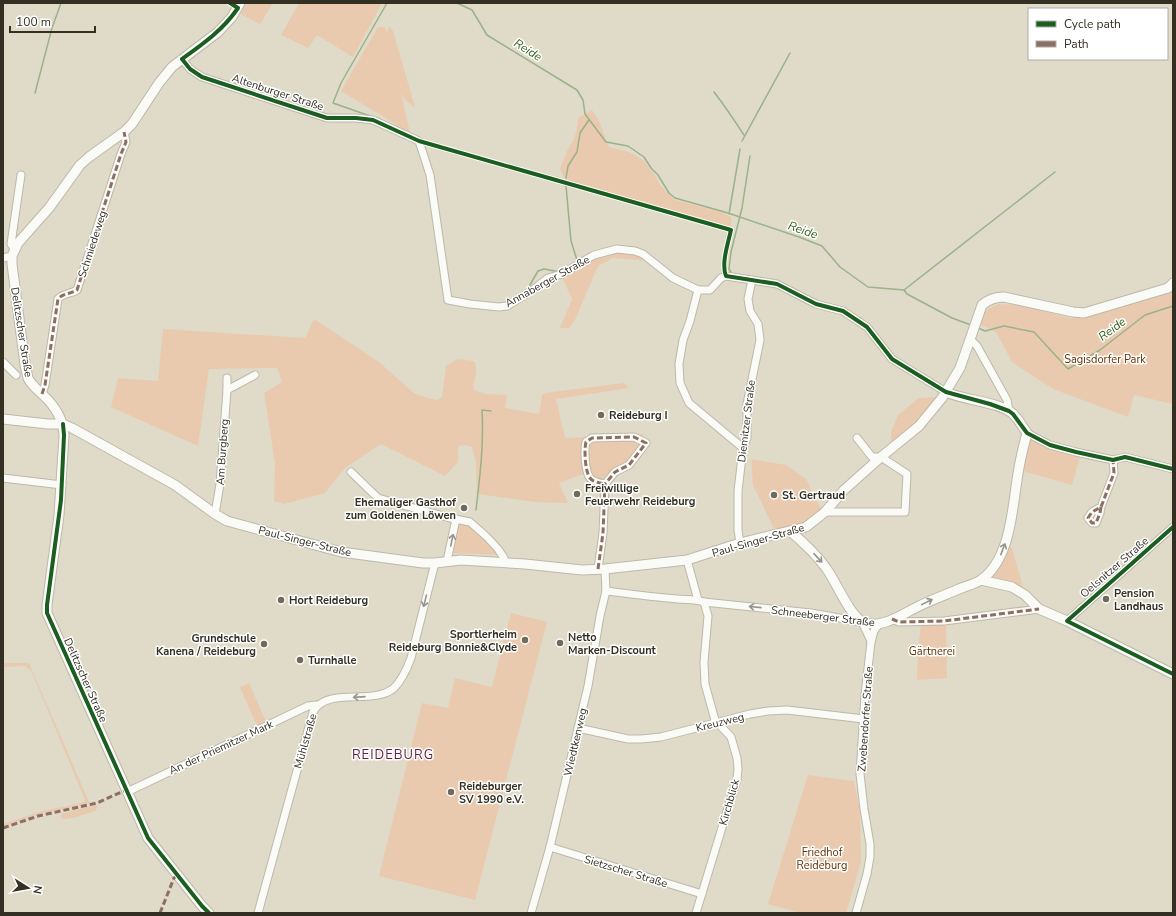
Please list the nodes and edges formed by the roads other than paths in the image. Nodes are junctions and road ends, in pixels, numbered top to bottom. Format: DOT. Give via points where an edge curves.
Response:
graph roads {
  1 [pos="240,3"];
  2 [pos="182,59"];
  3 [pos="124,132"];
  4 [pos="419,141"];
  5 [pos="21,175"];
  6 [pos="10,255"];
  7 [pos="752,280"];
  8 [pos="1173,283"];
  9 [pos="698,290"];
  10 [pos="710,290"];
  11 [pos="696,299"];
  12 [pos="972,332"];
  13 [pos="3,362"];
  14 [pos="255,374"];
  15 [pos="16,375"];
  16 [pos="227,378"];
  17 [pos="227,390"];
  18 [pos="946,392"];
  19 [pos="42,394"];
  20 [pos="1009,410"];
  21 [pos="3,419"];
  22 [pos="63,424"];
  23 [pos="1027,433"];
  24 [pos="857,438"];
  25 [pos="743,448"];
  26 [pos="881,457"];
  27 [pos="1113,460"];
  28 [pos="1173,469"];
  29 [pos="351,472"];
  30 [pos="3,478"];
  31 [pos="62,484"];
  32 [pos="605,484"];
  33 [pos="1100,507"];
  34 [pos="825,512"];
  35 [pos="215,514"];
  36 [pos="456,518"];
  37 [pos="1173,527"];
  38 [pos="790,531"];
  39 [pos="740,543"];
  40 [pos="447,560"];
  41 [pos="687,560"];
  42 [pos="503,562"];
  43 [pos="435,563"];
  44 [pos="602,569"];
  45 [pos="981,580"];
  46 [pos="606,591"];
  47 [pos="701,601"];
  48 [pos="1039,609"];
  49 [pos="892,619"];
  50 [pos="1067,620"];
  51 [pos="862,622"];
  52 [pos="880,623"];
  53 [pos="871,642"];
  54 [pos="1173,674"];
  55 [pos="316,706"];
  56 [pos="864,719"];
  57 [pos="716,722"];
  58 [pos="578,728"];
  59 [pos="127,792"];
  60 [pos="550,847"];
  61 [pos="702,894"];
  62 [pos="209,913"];
  63 [pos="258,913"];
  64 [pos="531,913"];
  65 [pos="696,913"];
  66 [pos="856,913"];
  1 -- 2 [label="street" via="232,17 218,32"];
  2 -- 3 [label="street" via="159,83"];
  2 -- 4 [label="street, Altenburger Straße" via="190,69 202,77 327,118 373,120"];
  3 -- 6 [label="street" via="80,166 50,208 24,235"];
  3 -- 19 [label="street, Schmiedeweg" via="126,142 77,290 58,299"];
  4 -- 9 [label="street, Annaberger Straße" via="430,175 448,300 507,306 548,278 562,274 594,255 617,249 643,254 673,278"];
  5 -- 6 [label="street"];
  6 -- 19 [label="street, Delitzscher Straße" via="27,372 31,384"];
  7 -- 10 [label="street" via="726,276"];
  7 -- 18 [label="street" via="777,284 816,304 843,311 867,327 892,360"];
  7 -- 25 [label="street, Diemitzer Straße" via="748,299 750,311 758,324 760,340 746,404 746,438"];
  8 -- 12 [label="street, Paul-Singer-Straße" via="1168,288 1084,313 995,297 982,304"];
  9 -- 10 [label="street, Annaberger Straße"];
  9 -- 11 [label="street"];
  10 -- 11 [label="street"];
  11 -- 25 [label="street" via="683,340 679,364 680,383 689,403"];
  12 -- 18 [label="street, Paul-Singer-Straße" via="960,368"];
  12 -- 20 [label="street" via="1007,400"];
  13 -- 15 [label="street"];
  14 -- 17 [label="street"];
  16 -- 17 [label="street, Am Burgberg"];
  17 -- 35 [label="street, Am Burgberg" via="220,484"];
  18 -- 20 [label="street"];
  18 -- 26 [label="street, Paul-Singer-Straße" via="919,426"];
  19 -- 22 [label="street, Delitzscher Straße" via="54,406"];
  20 -- 23 [label="street"];
  21 -- 22 [label="street"];
  22 -- 31 [label="street, Delitzscher Straße"];
  22 -- 35 [label="street, Paul-Singer-Straße" via="175,485"];
  23 -- 27 [label="street" via="1050,445"];
  45 -- 23 [label="street, one-way" via="1001,555 1010,528"];
  24 -- 26 [label="street" via="872,457"];
  25 -- 39 [label="street, Diemitzer Straße" via="738,491"];
  26 -- 34 [label="street, Paul-Singer-Straße" via="844,490"];
  26 -- 34 [label="street" via="908,474 905,512"];
  27 -- 28 [label="street" via="1125,456"];
  27 -- 33 [label="street" via="1114,473"];
  29 -- 36 [label="street" via="378,498"];
  30 -- 31 [label="street"];
  31 -- 59 [label="street, Delitzscher Straße" via="47,613"];
  32 -- 32 [label="street" via="615,472 630,465 646,443 634,437 592,438 586,442 584,450 587,474 592,480"];
  32 -- 44 [label="street"];
  34 -- 38 [label="street, Paul-Singer-Straße" via="806,527"];
  35 -- 43 [label="street, Paul-Singer-Straße" via="251,528 341,552"];
  40 -- 36 [label="street, one-way"];
  36 -- 42 [label="street" via="477,527 498,549 504,558"];
  37 -- 50 [label="street, Oelsnitzer Straße"];
  38 -- 39 [label="street, Paul-Singer-Straße"];
  38 -- 51 [label="street, Zwebendorfer Straße, one-way" via="827,569 845,601"];
  39 -- 41 [label="street, Paul-Singer-Straße"];
  40 -- 42 [label="street, Paul-Singer-Straße"];
  40 -- 43 [label="street, Paul-Singer-Straße"];
  41 -- 44 [label="street, Paul-Singer-Straße"];
  41 -- 47 [label="street"];
  42 -- 44 [label="street, Paul-Singer-Straße" via="582,570"];
  43 -- 55 [label="street, Mühlstraße, one-way" via="411,658 399,682 394,688 382,694 324,701"];
  44 -- 46 [label="street, Wiedtkenweg"];
  45 -- 48 [label="street, Schneeberger Straße" via="1012,587"];
  49 -- 45 [label="street, one-way"];
  46 -- 47 [label="street, Schneeberger Straße"];
  46 -- 58 [label="street, Wiedtkenweg"];
  51 -- 47 [label="street, Schneeberger Straße, one-way" via="811,613"];
  47 -- 57 [label="street, Kirchblick" via="708,616 704,673"];
  48 -- 49 [label="street, Schneeberger Straße" via="944,621 899,622"];
  48 -- 50 [label="street, Schneeberger Straße"];
  49 -- 52 [label="street, Schneeberger Straße"];
  50 -- 54 [label="street, Schneeberger Straße"];
  51 -- 52 [label="street, Schneeberger Straße"];
  51 -- 53 [label="street, Zwebendorfer Straße"];
  52 -- 53 [label="street, Zwebendorfer Straße"];
  53 -- 56 [label="street, Zwebendorfer Straße"];
  55 -- 59 [label="street, An der Priemitzer Mark" via="308,706"];
  55 -- 63 [label="street, Mühlstraße"];
  56 -- 57 [label="street, Kreuzweg" via="781,710"];
  56 -- 66 [label="street, Zwebendorfer Straße" via="860,774 870,857"];
  57 -- 58 [label="street, Kreuzweg" via="661,737 641,739 628,739"];
  57 -- 61 [label="street, Kirchblick" via="731,737 738,769"];
  58 -- 60 [label="street, Wiedtkenweg"];
  59 -- 62 [label="street, Delitzscher Straße" via="152,845"];
  60 -- 61 [label="street, Sietzscher Straße"];
  60 -- 64 [label="street, Wiedtkenweg"];
  61 -- 65 [label="street, Kirchblick"];
}
